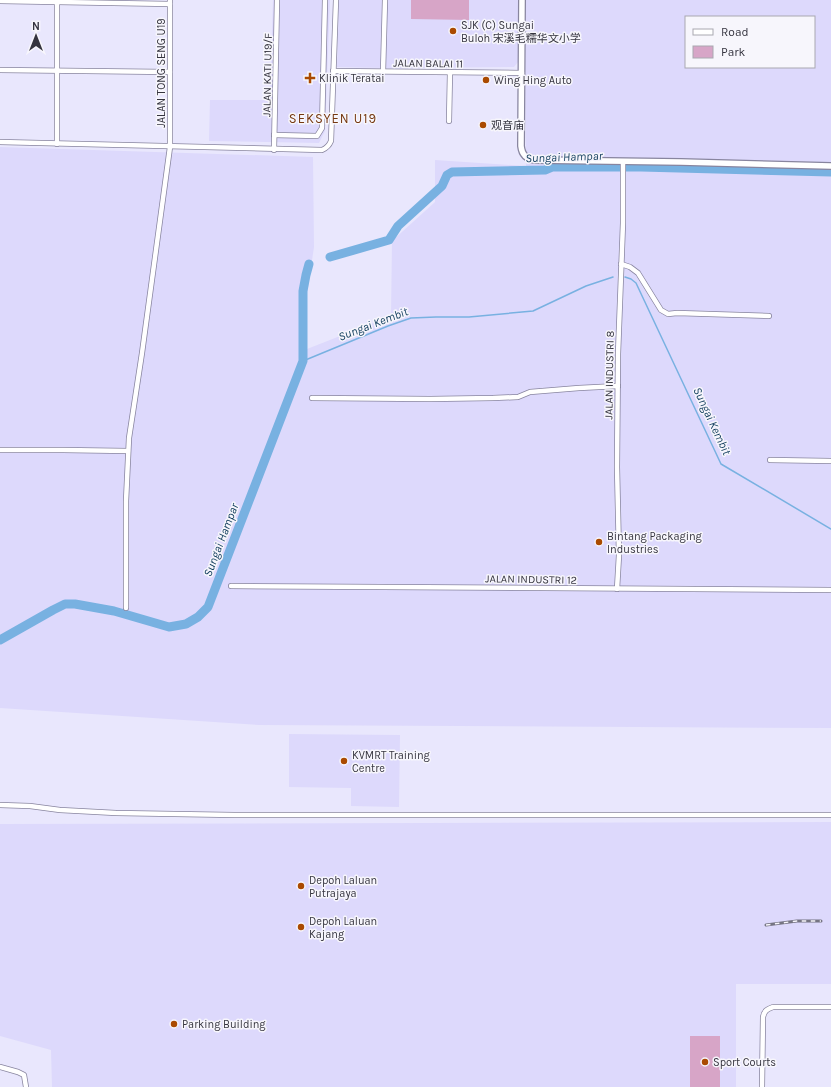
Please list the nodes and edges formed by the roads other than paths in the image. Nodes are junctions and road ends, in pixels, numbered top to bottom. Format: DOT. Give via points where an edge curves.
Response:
graph roads {
  1 [pos="277,0"];
  2 [pos="325,0"];
  3 [pos="336,0"];
  4 [pos="385,0"];
  5 [pos="522,0"];
  6 [pos="0,1"];
  7 [pos="57,1"];
  8 [pos="170,2"];
  9 [pos="0,70"];
  10 [pos="57,71"];
  11 [pos="333,71"];
  12 [pos="170,72"];
  13 [pos="383,72"];
  14 [pos="450,72"];
  15 [pos="522,73"];
  16 [pos="449,121"];
  17 [pos="274,135"];
  18 [pos="0,142"];
  19 [pos="57,144"];
  20 [pos="170,147"];
  21 [pos="274,150"];
  22 [pos="623,162"];
  23 [pos="831,166"];
  24 [pos="621,264"];
  25 [pos="769,316"];
  26 [pos="618,386"];
  27 [pos="312,398"];
  28 [pos="0,450"];
  29 [pos="128,451"];
  30 [pos="770,460"];
  31 [pos="831,461"];
  32 [pos="231,586"];
  33 [pos="617,589"];
  34 [pos="831,590"];
  35 [pos="126,608"];
  36 [pos="0,805"];
  37 [pos="831,815"];
  38 [pos="831,1007"];
  39 [pos="0,1067"];
  40 [pos="26,1087"];
  41 [pos="762,1087"];
  1 -- 17 [label="street, JALAN KATI U19/F"];
  2 -- 17 [label="street" via="322,128 317,136"];
  3 -- 11 [label="street"];
  4 -- 13 [label="street"];
  5 -- 15 [label="street"];
  6 -- 7 [label="street"];
  7 -- 8 [label="street"];
  7 -- 10 [label="street"];
  8 -- 12 [label="street, JALAN TONG SENG U19"];
  9 -- 10 [label="street"];
  10 -- 12 [label="street"];
  10 -- 19 [label="street"];
  11 -- 13 [label="street, JALAN BALAI 11"];
  11 -- 21 [label="street" via="330,145 317,151"];
  12 -- 20 [label="street, JALAN TONG SENG U19"];
  13 -- 14 [label="street, JALAN BALAI 11"];
  14 -- 15 [label="street, JALAN BALAI 11"];
  14 -- 16 [label="street"];
  15 -- 22 [label="street" via="521,146 525,157 535,160"];
  17 -- 21 [label="street, JALAN KATI U19/F"];
  18 -- 19 [label="street"];
  19 -- 20 [label="street"];
  20 -- 21 [label="street"];
  20 -- 29 [label="street, JALAN TONG SENG U19"];
  22 -- 23 [label="street"];
  22 -- 24 [label="street, JALAN INDUSTRI 8"];
  24 -- 25 [label="street" via="638,273 661,310 668,314"];
  24 -- 26 [label="street, JALAN INDUSTRI 8"];
  26 -- 27 [label="street" via="530,392 506,398"];
  26 -- 33 [label="street, JALAN INDUSTRI 8"];
  28 -- 29 [label="street"];
  29 -- 35 [label="street, JALAN TONG SENG U19"];
  30 -- 31 [label="street"];
  32 -- 33 [label="street, JALAN INDUSTRI 12"];
  33 -- 34 [label="street, JALAN INDUSTRI 12"];
  36 -- 37 [label="street" via="116,813 242,815"];
  38 -- 41 [label="street" via="773,1007 766,1010 763,1017"];
  39 -- 40 [label="street" via="24,1076"];
}
